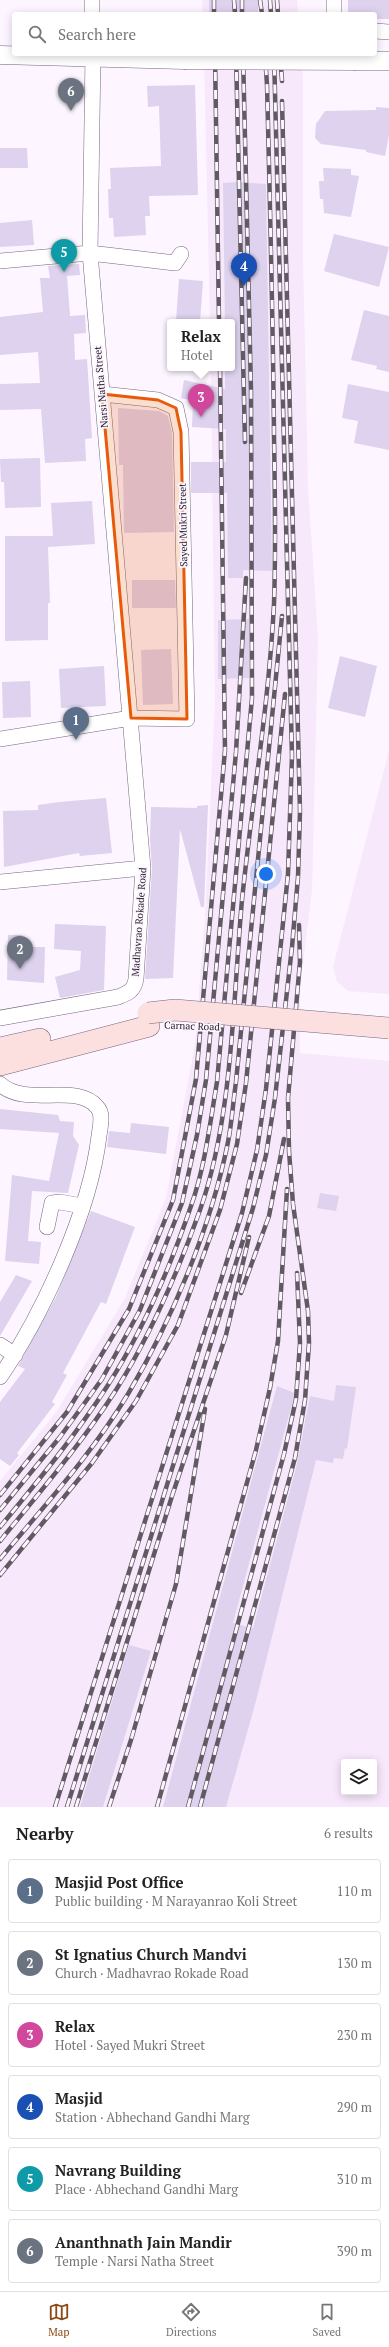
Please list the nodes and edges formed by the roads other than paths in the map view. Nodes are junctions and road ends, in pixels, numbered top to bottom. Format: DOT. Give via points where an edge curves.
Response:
graph roads {
  1 [pos="92,0"];
  2 [pos="334,0"];
  3 [pos="92,12"];
  4 [pos="334,12"];
  5 [pos="377,31"];
  6 [pos="389,32"];
  7 [pos="0,55"];
  8 [pos="12,55"];
  9 [pos="93,56"];
  10 [pos="111,56"];
  11 [pos="389,61"];
  12 [pos="90,253"];
  13 [pos="181,254"];
  14 [pos="0,261"];
  15 [pos="102,394"];
  16 [pos="131,718"];
  17 [pos="0,739"];
  18 [pos="143,868"];
  19 [pos="0,882"];
  20 [pos="0,1018"];
  21 [pos="149,1020"];
  22 [pos="389,1028"];
  23 [pos="389,1041"];
  24 [pos="0,1048"];
  25 [pos="0,1064"];
  26 [pos="0,1084"];
  27 [pos="82,1206"];
  28 [pos="47,1227"];
  29 [pos="0,1345"];
  30 [pos="15,1354"];
  31 [pos="0,1377"];
  1 -- 3 [label="street"];
  2 -- 4 [label="street"];
  5 -- 6 [label="street"];
  7 -- 8 [label="street"];
  9 -- 12 [label="street, Narsi Natha Street"];
  10 -- 11 [label="street, bridge" via="184,60"];
  12 -- 13 [label="street" via="175,263"];
  12 -- 14 [label="street"];
  12 -- 15 [label="street, Narsi Natha Street"];
  15 -- 16 [label="street, Narsi Natha Street"];
  15 -- 16 [label="street, Sayed Mukri Street" via="158,400 176,408 181,432 187,719"];
  16 -- 17 [label="street"];
  16 -- 18 [label="street, Madhavrao Rokade Road"];
  18 -- 19 [label="street"];
  18 -- 20 [label="street, Madhavrao Rokade Road" via="136,979 130,992"];
  21 -- 22 [label="main road, Carnac Road, bridge" via="175,1010"];
  21 -- 23 [label="main road, Carnac Road"];
  21 -- 24 [label="main road, Carnac Road"];
  21 -- 25 [label="main road, Carnac Road"];
  26 -- 27 [label="street" via="23,1094 86,1097 98,1107 101,1115 97,1153"];
  27 -- 28 [label="street" via="52,1203"];
  27 -- 30 [label="street" via="58,1271"];
  29 -- 30 [label="street"];
  30 -- 31 [label="street"];
}
